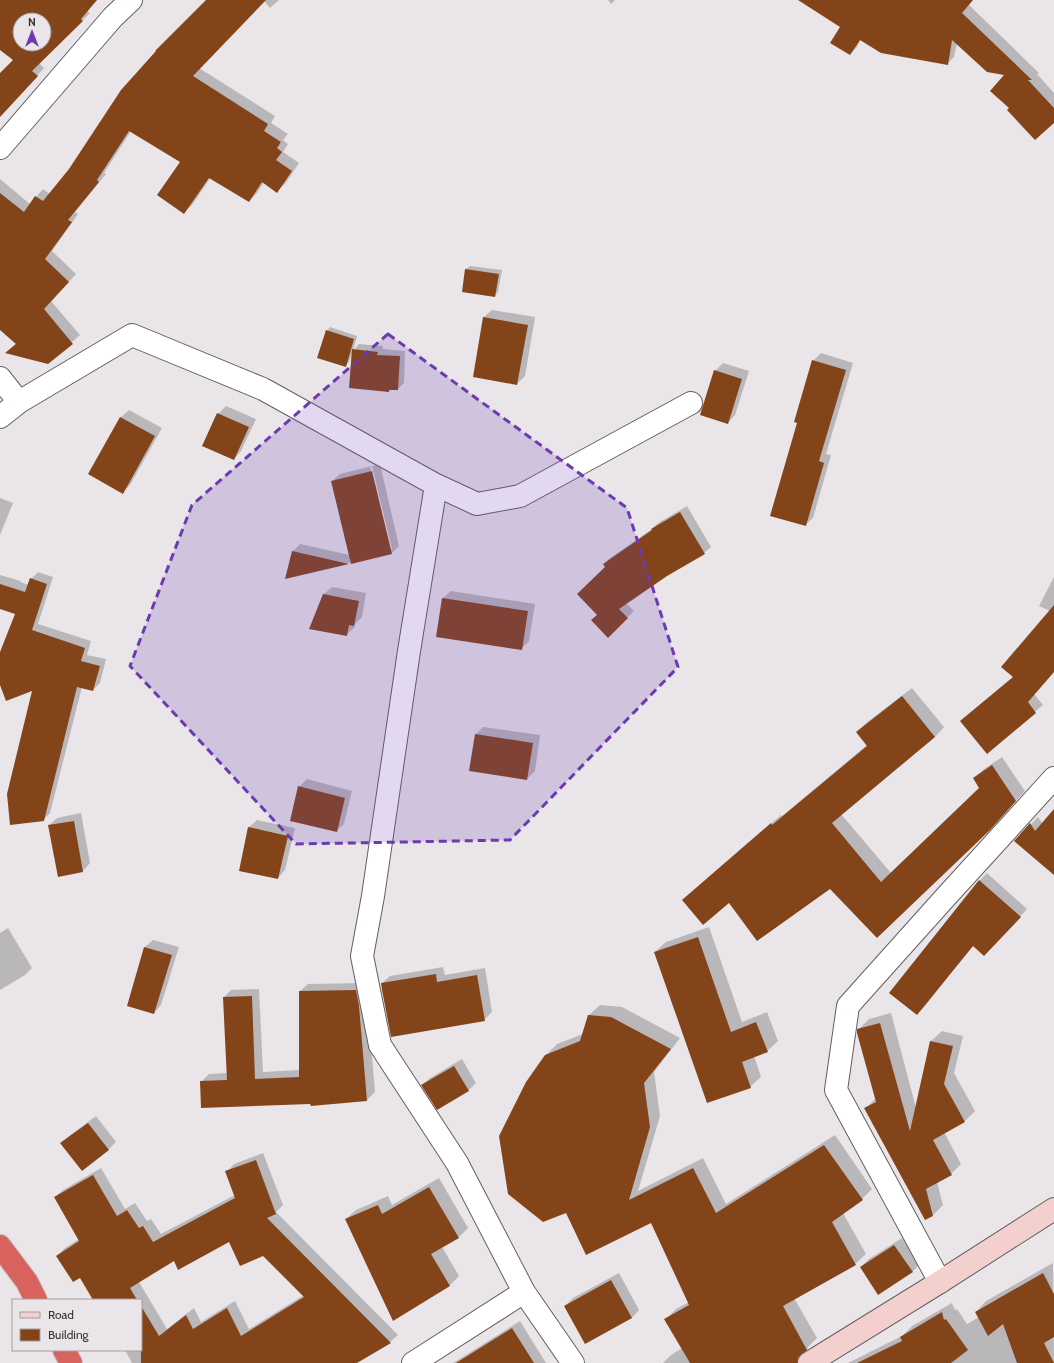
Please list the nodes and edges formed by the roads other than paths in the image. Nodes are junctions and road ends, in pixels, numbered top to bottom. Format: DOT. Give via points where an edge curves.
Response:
graph roads {
  1 [pos="131,0"];
  2 [pos="0,148"];
  3 [pos="0,378"];
  4 [pos="19,402"];
  5 [pos="691,403"];
  6 [pos="0,417"];
  7 [pos="436,485"];
  8 [pos="1054,778"];
  9 [pos="1054,1209"];
  10 [pos="0,1246"];
  11 [pos="940,1282"];
  12 [pos="524,1292"];
  13 [pos="35,1299"];
  14 [pos="65,1351"];
  15 [pos="71,1363"];
  16 [pos="413,1363"];
  17 [pos="573,1363"];
  18 [pos="809,1363"];
  1 -- 2 [label="street" via="113,17"];
  3 -- 4 [label="street"];
  4 -- 6 [label="street"];
  4 -- 7 [label="street" via="132,335 263,389"];
  5 -- 7 [label="street" via="520,496 477,504"];
  7 -- 12 [label="street" via="362,956 380,1045 457,1163"];
  8 -- 11 [label="street" via="848,1006 836,1090"];
  9 -- 11 [label="street"];
  10 -- 13 [label="highway"];
  11 -- 18 [label="street"];
  12 -- 16 [label="street"];
  12 -- 17 [label="street"];
  14 -- 15 [label="highway"];
}
